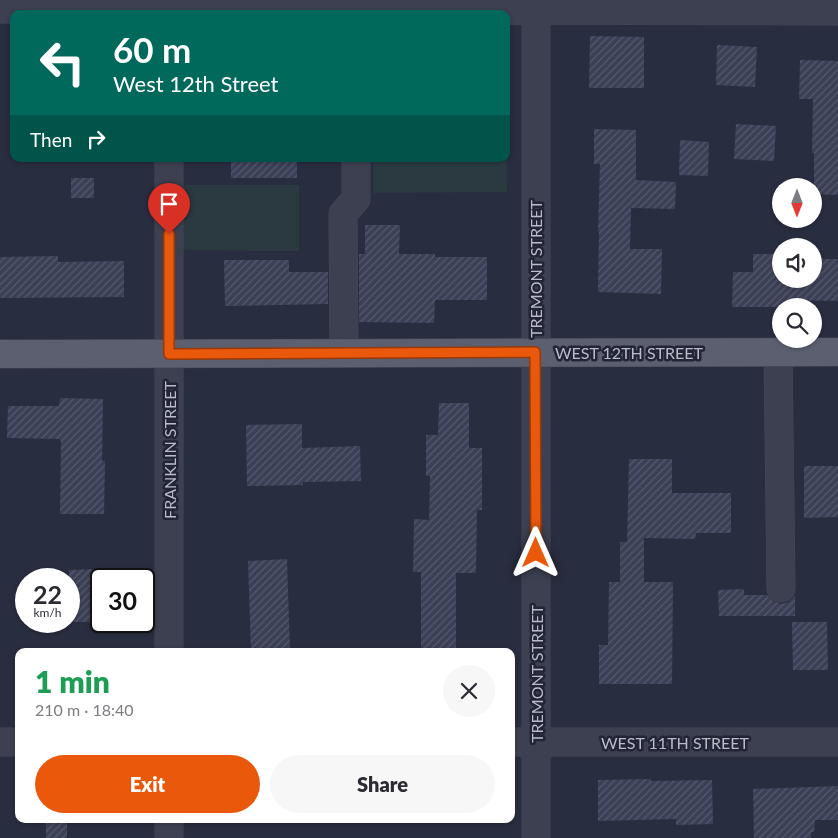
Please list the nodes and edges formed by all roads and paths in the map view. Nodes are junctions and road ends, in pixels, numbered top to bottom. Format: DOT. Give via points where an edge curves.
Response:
graph roads {
  1 [pos="535,5"];
  2 [pos="169,8"];
  3 [pos="357,8"];
  4 [pos="0,9"];
  5 [pos="838,11"];
  6 [pos="169,162"];
  7 [pos="356,162"];
  8 [pos="535,352"];
  9 [pos="778,352"];
  10 [pos="838,352"];
  11 [pos="344,353"];
  12 [pos="0,354"];
  13 [pos="169,354"];
  14 [pos="780,588"];
  15 [pos="169,648"];
  16 [pos="0,742"];
  17 [pos="15,742"];
  18 [pos="523,742"];
  19 [pos="838,742"];
  20 [pos="169,823"];
  21 [pos="169,838"];
  22 [pos="536,838"];
  1 -- 3 [label="street"];
  1 -- 5 [label="street"];
  1 -- 8 [label="street, TREMONT STREET"];
  2 -- 3 [label="street"];
  2 -- 4 [label="street"];
  6 -- 13 [label="street, FRANKLIN STREET"];
  7 -- 11 [label="street" via="356,198 343,214"];
  8 -- 9 [label="main road, WEST 12TH STREET"];
  8 -- 11 [label="main road, WEST 12TH STREET"];
  8 -- 18 [label="street, TREMONT STREET"];
  9 -- 10 [label="main road, WEST 12TH STREET"];
  9 -- 14 [label="street"];
  11 -- 13 [label="main road, WEST 12TH STREET"];
  12 -- 13 [label="main road, WEST 12TH STREET"];
  13 -- 15 [label="street, FRANKLIN STREET"];
  16 -- 17 [label="street"];
  18 -- 19 [label="street, WEST 11TH STREET"];
  18 -- 22 [label="street, TREMONT STREET"];
  20 -- 21 [label="street"];
}
